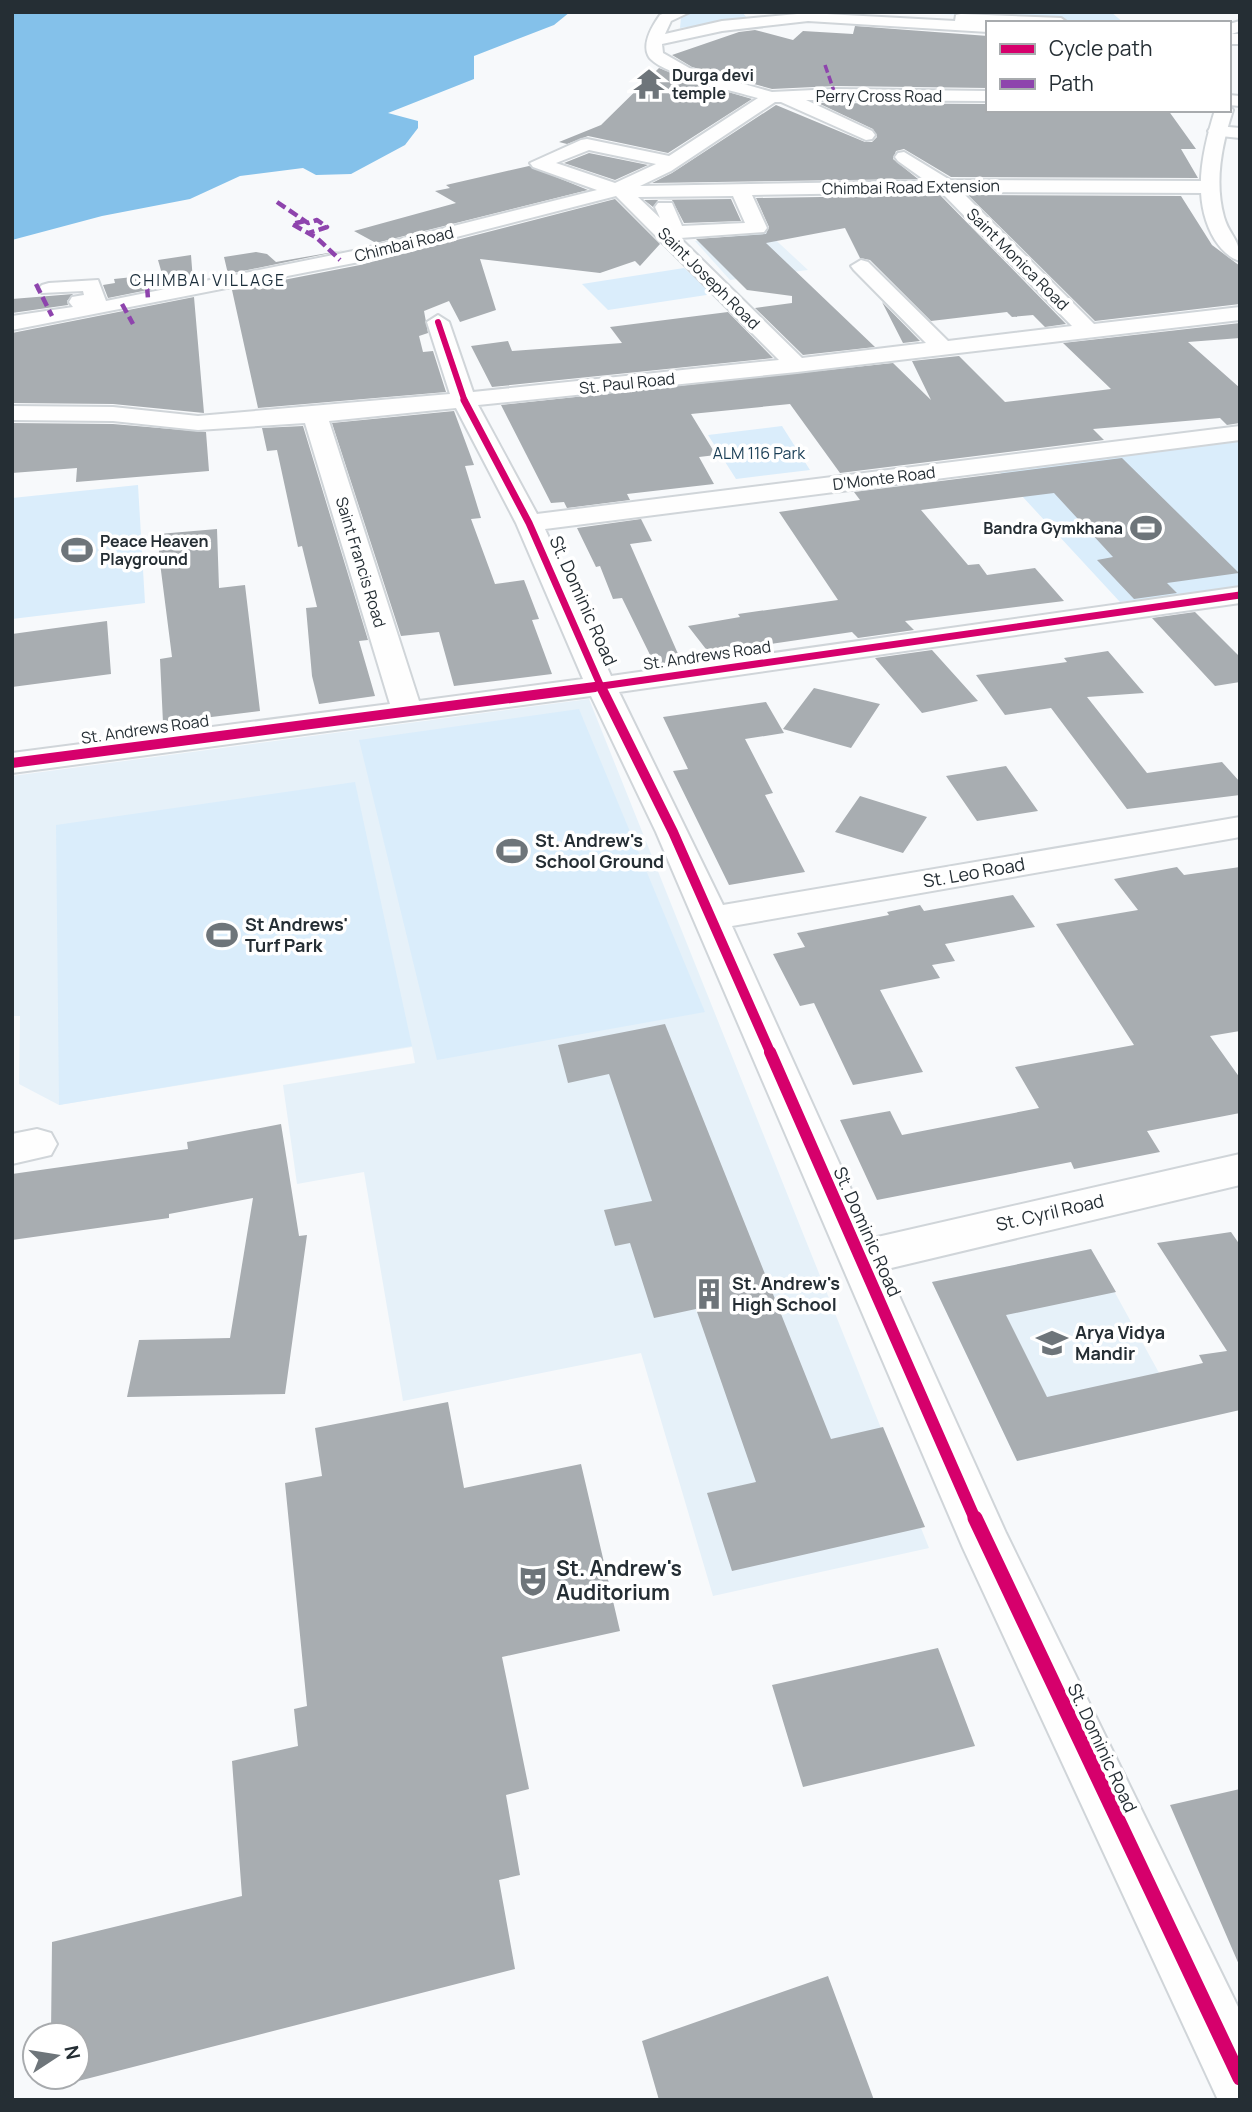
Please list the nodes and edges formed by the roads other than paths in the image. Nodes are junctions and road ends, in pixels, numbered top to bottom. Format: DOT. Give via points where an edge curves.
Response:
graph roads {
  1 [pos="683,12"];
  2 [pos="854,12"];
  3 [pos="808,15"];
  4 [pos="1023,21"];
  5 [pos="986,27"];
  6 [pos="655,41"];
  7 [pos="825,65"];
  8 [pos="835,94"];
  9 [pos="986,96"];
  10 [pos="778,97"];
  11 [pos="1223,112"];
  12 [pos="1239,130"];
  13 [pos="1217,131"];
  14 [pos="866,135"];
  15 [pos="1234,155"];
  16 [pos="904,157"];
  17 [pos="675,160"];
  18 [pos="708,161"];
  19 [pos="790,167"];
  20 [pos="946,186"];
  21 [pos="1208,187"];
  22 [pos="1229,187"];
  23 [pos="802,188"];
  24 [pos="618,191"];
  25 [pos="742,194"];
  26 [pos="669,233"];
  27 [pos="1240,255"];
  28 [pos="861,265"];
  29 [pos="84,306"];
  30 [pos="1240,313"];
  31 [pos="12,320"];
  32 [pos="438,323"];
  33 [pos="1089,331"];
  34 [pos="943,348"];
  35 [pos="797,365"];
  36 [pos="464,401"];
  37 [pos="12,414"];
  38 [pos="315,415"];
  39 [pos="1240,433"];
  40 [pos="529,523"];
  41 [pos="1240,595"];
  42 [pos="601,686"];
  43 [pos="407,710"];
  44 [pos="12,763"];
  45 [pos="1240,827"];
  46 [pos="709,919"];
  47 [pos="1240,1169"];
  48 [pos="860,1258"];
  49 [pos="1240,2078"];
  1 -- 6 [label="street" via="665,18"];
  2 -- 4 [label="street"];
  3 -- 5 [label="street"];
  3 -- 6 [label="street" via="722,26"];
  6 -- 10 [label="street" via="653,51 664,63"];
  7 -- 8 [label="street"];
  8 -- 9 [label="street, Perry Cross Road"];
  8 -- 10 [label="street, Perry Cross Road"];
  10 -- 14 [label="street"];
  10 -- 17 [label="street, Chimbai Road"];
  11 -- 13 [label="street"];
  12 -- 13 [label="street"];
  12 -- 15 [label="street"];
  13 -- 21 [label="street"];
  16 -- 20 [label="street, Saint Monica Road"];
  17 -- 18 [label="street"];
  17 -- 24 [label="street, Chimbai Road"];
  17 -- 24 [label="street" via="587,144 539,163"];
  19 -- 23 [label="street"];
  20 -- 21 [label="street, Chimbai Road Extension"];
  20 -- 23 [label="street, Chimbai Road Extension"];
  20 -- 33 [label="street, Saint Monica Road"];
  21 -- 22 [label="street, Chimbai Road Extension"];
  21 -- 27 [label="street" via="1224,243"];
  23 -- 25 [label="street, Chimbai Road Extension"];
  24 -- 25 [label="street, Chimbai Road Extension"];
  24 -- 26 [label="street, Saint Joseph Road"];
  24 -- 29 [label="street, Chimbai Road" via="359,256"];
  25 -- 26 [label="street" via="662,202"];
  25 -- 26 [label="street" via="757,228"];
  26 -- 35 [label="street, Saint Joseph Road"];
  28 -- 34 [label="street"];
  29 -- 31 [label="street, Chimbai Road"];
  29 -- 31 [label="street" via="96,299 91,284 47,296 39,309"];
  30 -- 33 [label="street, St. Paul Road"];
  32 -- 36 [label="street, St. Dominic Road"];
  33 -- 34 [label="street, St. Paul Road"];
  34 -- 35 [label="street, St. Paul Road"];
  35 -- 36 [label="street, St. Paul Road"];
  36 -- 38 [label="street, St. Paul Road"];
  36 -- 40 [label="street, St. Dominic Road"];
  37 -- 38 [label="street, St. Paul Road" via="113,414 198,423"];
  38 -- 43 [label="street, Saint Francis Road"];
  39 -- 40 [label="street, D'Monte Road"];
  40 -- 42 [label="street, St. Dominic Road"];
  41 -- 42 [label="street, St. Andrews Road"];
  42 -- 43 [label="street, St. Andrews Road"];
  42 -- 46 [label="street, St. Dominic Road" via="673,832"];
  43 -- 44 [label="street, St. Andrews Road"];
  45 -- 46 [label="street, St. Leo Road"];
  46 -- 48 [label="street, St. Dominic Road"];
  47 -- 48 [label="street, St. Cyril Road"];
  48 -- 49 [label="street, St. Dominic Road" via="988,1548"];
}
